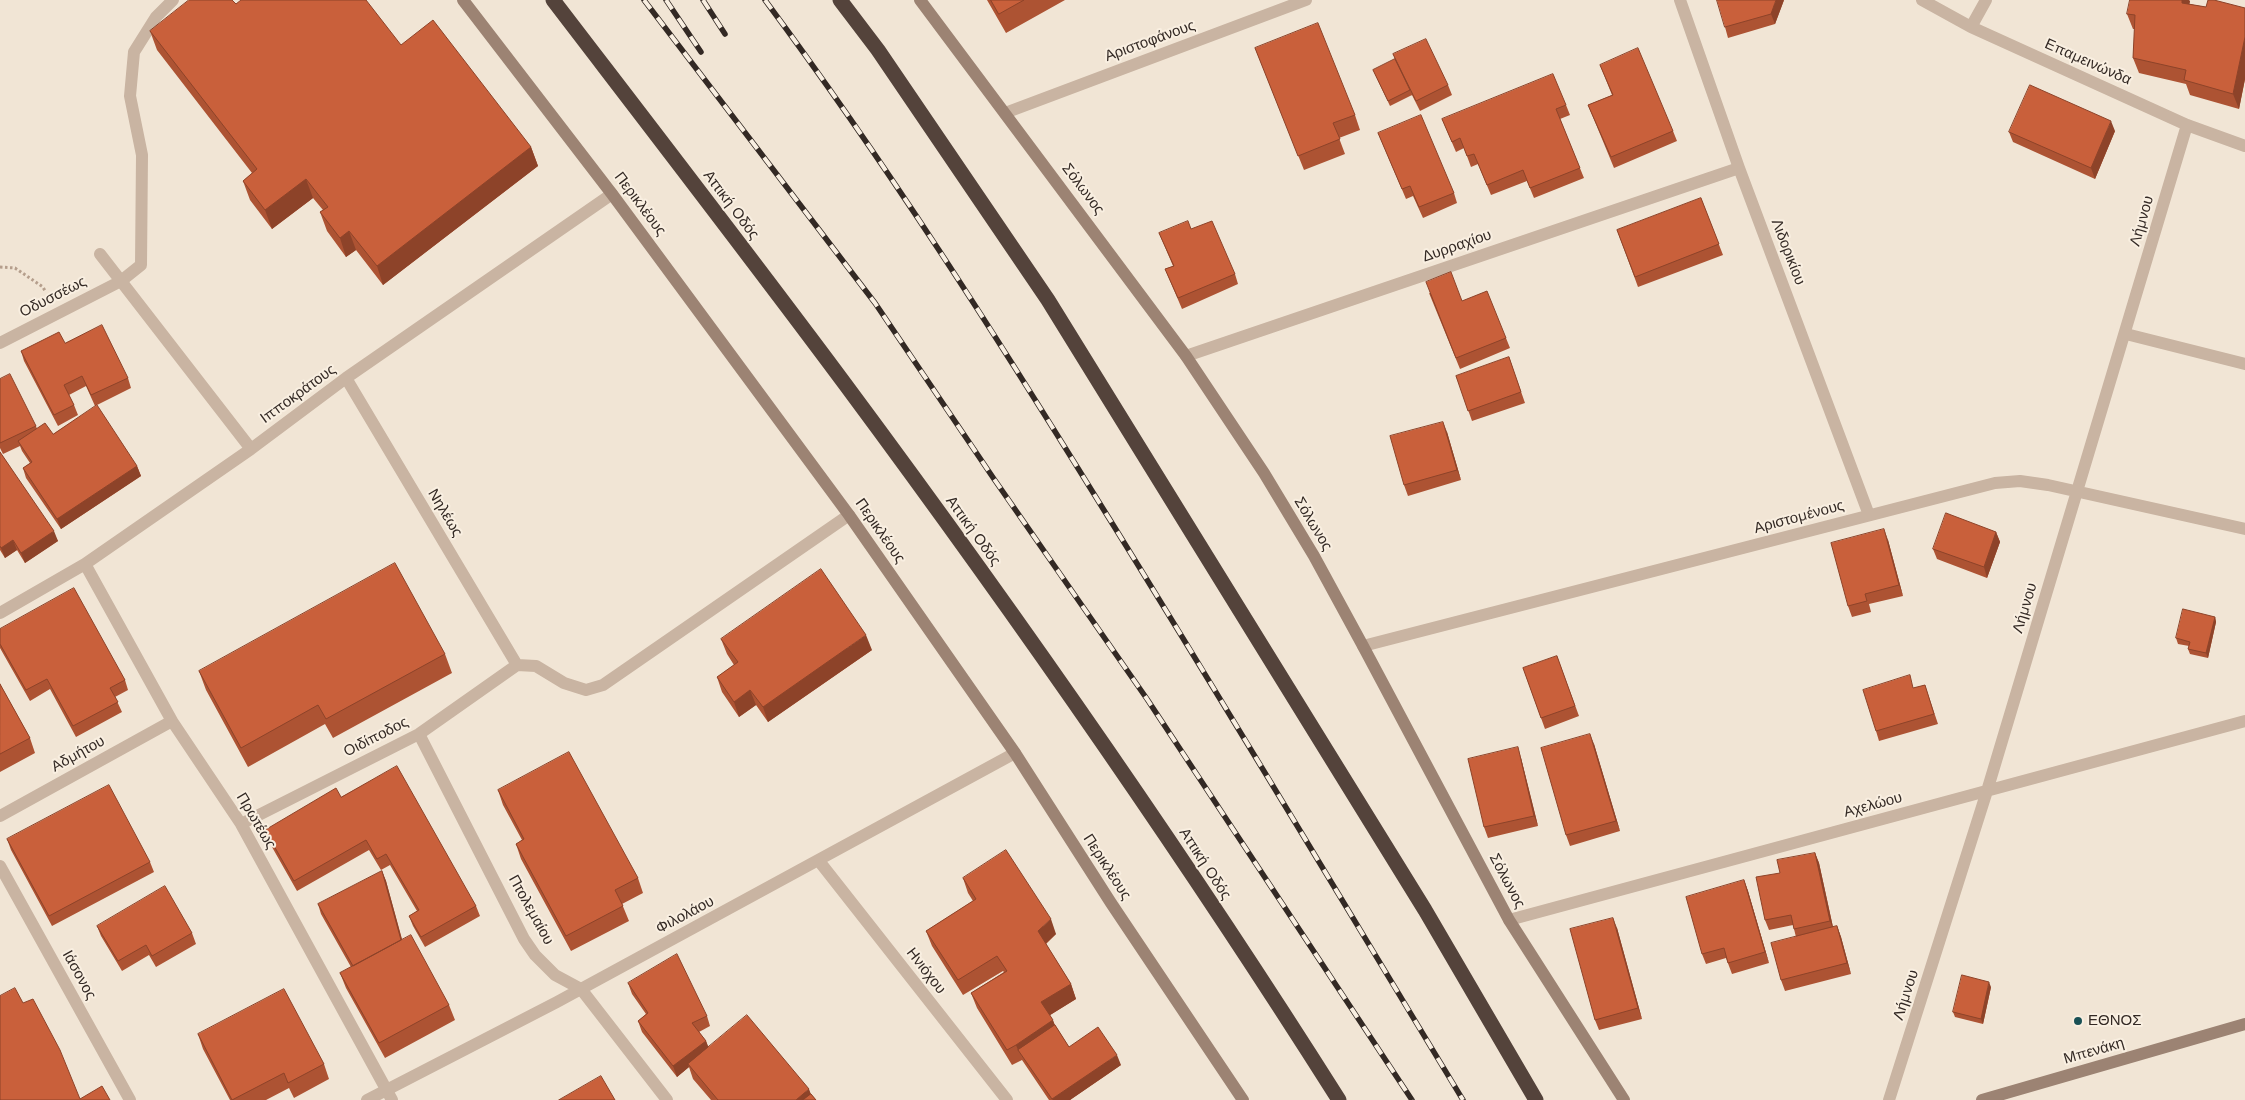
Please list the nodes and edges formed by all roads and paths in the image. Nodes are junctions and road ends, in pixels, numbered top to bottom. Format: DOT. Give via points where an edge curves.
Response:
graph roads {
  1 [pos="173,0"];
  2 [pos="463,0"];
  3 [pos="554,0"];
  4 [pos="840,0"];
  5 [pos="920,0"];
  6 [pos="1306,0"];
  7 [pos="1680,0"];
  8 [pos="1922,0"];
  9 [pos="1986,0"];
  10 [pos="1971,27"];
  11 [pos="1005,112"];
  12 [pos="2187,125"];
  13 [pos="2245,146"];
  14 [pos="1739,168"];
  15 [pos="612,194"];
  16 [pos="100,254"];
  17 [pos="0,267"];
  18 [pos="121,281"];
  19 [pos="56,314"];
  20 [pos="2126,334"];
  21 [pos="0,343"];
  22 [pos="1186,356"];
  23 [pos="2245,364"];
  24 [pos="346,378"];
  25 [pos="251,449"];
  26 [pos="2076,491"];
  27 [pos="849,515"];
  28 [pos="1869,515"];
  29 [pos="2245,529"];
  30 [pos="85,564"];
  31 [pos="0,612"];
  32 [pos="1364,646"];
  33 [pos="516,665"];
  34 [pos="2245,721"];
  35 [pos="172,722"];
  36 [pos="418,734"];
  37 [pos="1015,754"];
  38 [pos="1987,791"];
  39 [pos="0,816"];
  40 [pos="241,824"];
  41 [pos="819,861"];
  42 [pos="0,866"];
  43 [pos="1509,920"];
  44 [pos="581,989"];
  45 [pos="2245,1024"];
  46 [pos="1505,1049"];
  47 [pos="1314,1061"];
  48 [pos="389,1095"];
  49 [pos="130,1100"];
  50 [pos="367,1100"];
  51 [pos="667,1100"];
  52 [pos="1007,1100"];
  53 [pos="1243,1100"];
  54 [pos="1331,1100"];
  55 [pos="1339,1100"];
  56 [pos="1536,1100"];
  57 [pos="1544,1100"];
  58 [pos="1624,1100"];
  59 [pos="1890,1100"];
  60 [pos="1982,1100"];
  1 -- 18 [label="street, Οδυσσέως" via="156,17 134,52 130,96 142,155 141,265"];
  2 -- 15 [label="street, Περικλέους"];
  3 -- 47 [label="highway, Αττική Οδός" via="846,386 993,590 1138,795"];
  4 -- 46 [label="highway" via="878,50 1048,300 1425,910"];
  5 -- 11 [label="street, Σόλωνος"];
  6 -- 11 [label="street, Αριστοφάνους"];
  7 -- 14 [label="street, Λιδορικίου"];
  8 -- 10 [label="street, Επαμεινώνδα"];
  9 -- 10 [label="street"];
  10 -- 12 [label="street, Επαμεινώνδα"];
  11 -- 22 [label="street, Σόλωνος"];
  12 -- 13 [label="street, Επαμεινώνδα"];
  12 -- 20 [label="street, Λήμνου"];
  14 -- 22 [label="street, Δυρραχίου"];
  14 -- 28 [label="street, Λιδορικίου"];
  15 -- 24 [label="street, Ιπποκράτους"];
  15 -- 27 [label="street, Περικλέους"];
  16 -- 18 [label="street"];
  17 -- 19 [label="path" via="15,268 43,287"];
  18 -- 19 [label="street, Οδυσσέως"];
  18 -- 25 [label="street"];
  19 -- 21 [label="street, Οδυσσέως"];
  20 -- 23 [label="street"];
  20 -- 26 [label="street, Λήμνου"];
  22 -- 32 [label="street, Σόλωνος" via="1264,473"];
  24 -- 25 [label="street, Ιπποκράτους"];
  24 -- 33 [label="street, Νηλέως"];
  25 -- 30 [label="street, Ιπποκράτους"];
  26 -- 28 [label="street, Αριστομένους" via="2020,481 1995,483"];
  26 -- 29 [label="street, Αριστομένους"];
  26 -- 38 [label="street, Λήμνου"];
  27 -- 33 [label="street" via="603,685 586,690 564,683 536,666"];
  27 -- 37 [label="street, Περικλέους"];
  28 -- 32 [label="street, Αριστομένους"];
  30 -- 31 [label="street, Ιπποκράτους"];
  30 -- 35 [label="street, Πρωτέως"];
  32 -- 43 [label="street, Σόλωνος"];
  33 -- 36 [label="street, Οιδίποδος"];
  34 -- 38 [label="street, Αχελώου"];
  35 -- 39 [label="street, Αδμήτου"];
  35 -- 40 [label="street, Πρωτέως"];
  36 -- 40 [label="street, Οιδίποδος"];
  36 -- 44 [label="street, Πτολεμαίου" via="524,939 554,975"];
  37 -- 41 [label="street, Φιλολάου"];
  37 -- 53 [label="street, Περικλέους"];
  38 -- 43 [label="street, Αχελώου"];
  38 -- 59 [label="street, Λήμνου"];
  40 -- 48 [label="street, Πρωτέως"];
  41 -- 44 [label="street, Φιλολάου"];
  41 -- 52 [label="street, Ηνιόχου"];
  42 -- 49 [label="street, Ιάσονος"];
  43 -- 58 [label="street, Σόλωνος"];
  44 -- 48 [label="street, Φιλολάου"];
  44 -- 51 [label="street, Πτολεμαίου"];
  45 -- 60 [label="street, Μπενάκη"];
  46 -- 56 [label="highway"];
  46 -- 57 [label="highway"];
  47 -- 54 [label="highway"];
  47 -- 55 [label="highway, Αττική Οδός"];
  48 -- 50 [label="street, Φιλολάου"];
}
